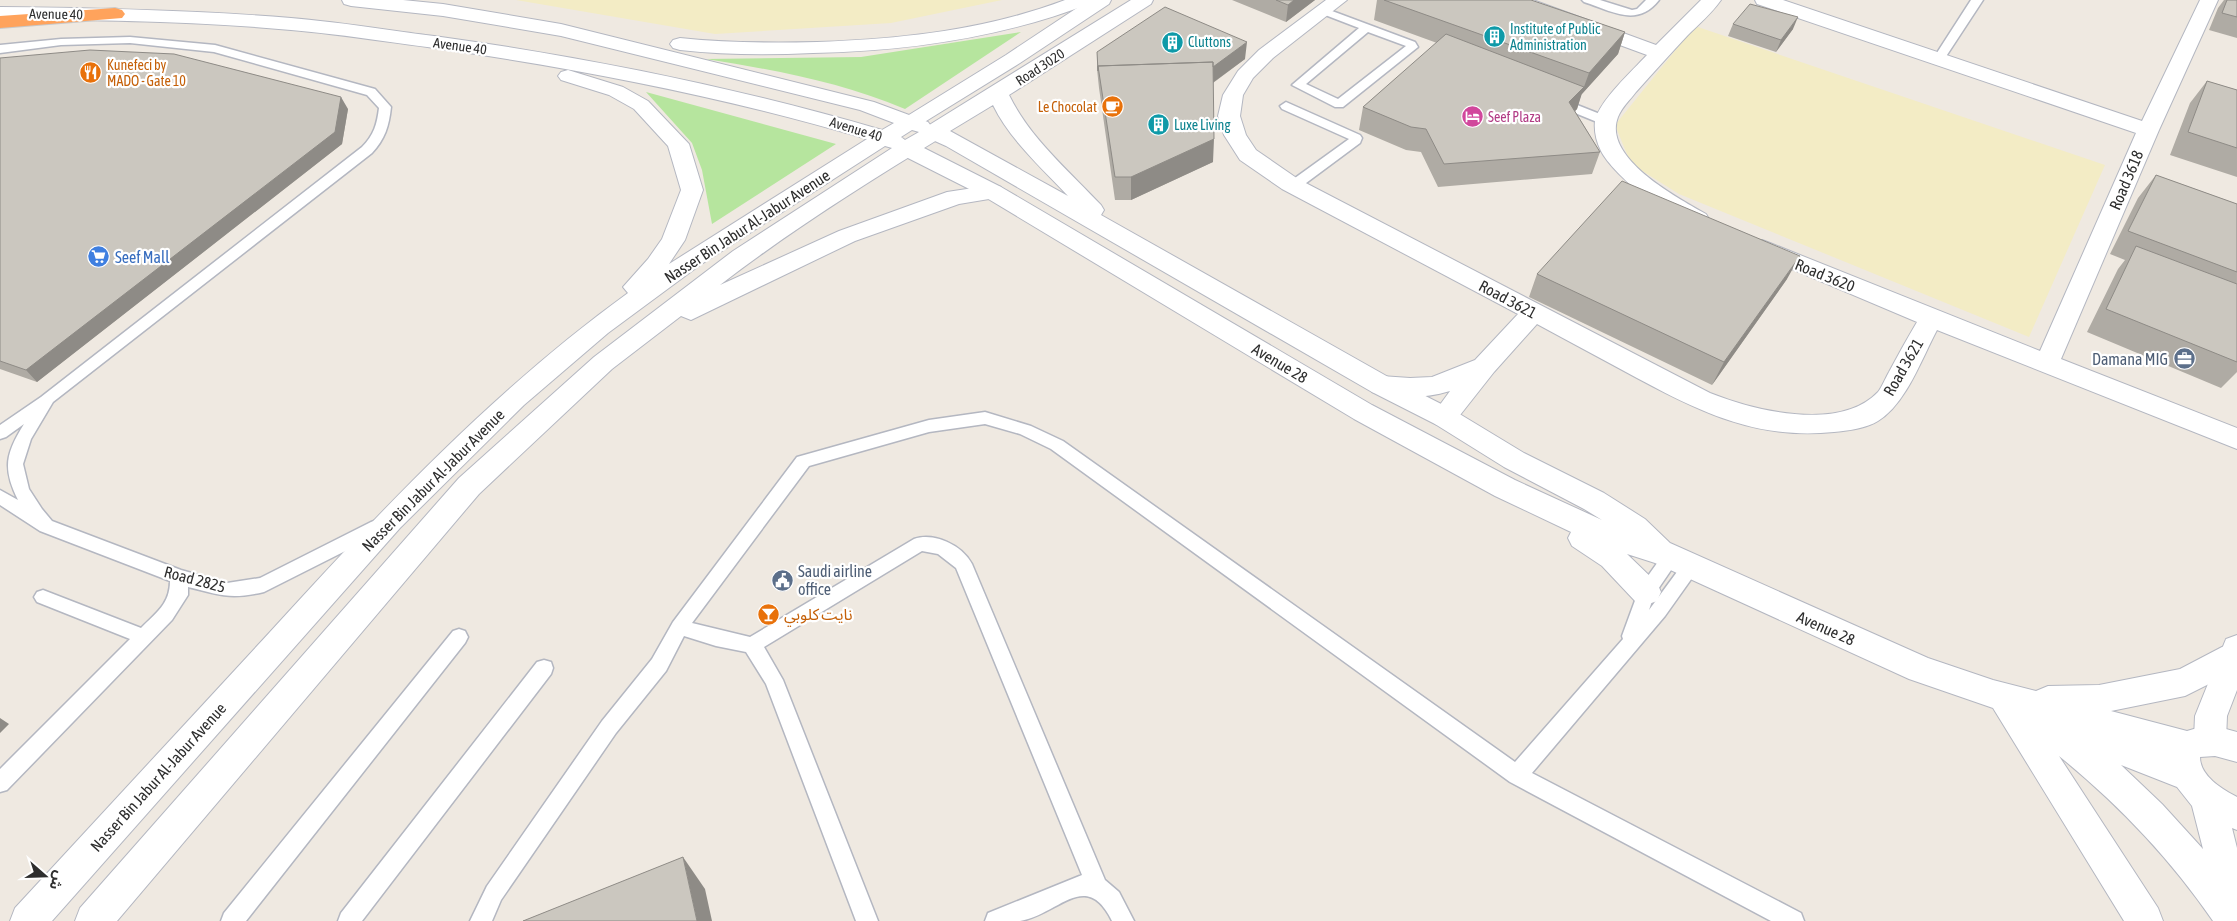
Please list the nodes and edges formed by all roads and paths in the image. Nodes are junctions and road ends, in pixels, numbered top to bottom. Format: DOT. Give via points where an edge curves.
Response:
graph roads {
  1 [pos="351,0"];
  2 [pos="404,0"];
  3 [pos="1082,0"];
  4 [pos="1102,0"];
  5 [pos="1144,0"];
  6 [pos="1515,0"];
  7 [pos="1588,0"];
  8 [pos="1653,0"];
  9 [pos="1712,0"];
  10 [pos="1764,0"];
  11 [pos="1977,0"];
  12 [pos="2209,0"];
  13 [pos="1331,5"];
  14 [pos="443,10"];
  15 [pos="0,13"];
  16 [pos="115,14"];
  17 [pos="0,22"];
  18 [pos="1367,27"];
  19 [pos="561,30"];
  20 [pos="478,48"];
  21 [pos="0,49"];
  22 [pos="1659,53"];
  23 [pos="1939,60"];
  24 [pos="998,94"];
  25 [pos="1542,95"];
  26 [pos="1286,106"];
  27 [pos="1606,121"];
  28 [pos="911,122"];
  29 [pos="2148,130"];
  30 [pos="934,132"];
  31 [pos="884,137"];
  32 [pos="908,149"];
  33 [pos="1293,186"];
  34 [pos="993,192"];
  35 [pos="1111,230"];
  36 [pos="145,309"];
  37 [pos="1533,313"];
  38 [pos="1931,318"];
  39 [pos="599,327"];
  40 [pos="603,363"];
  41 [pos="2047,363"];
  42 [pos="1485,365"];
  43 [pos="1381,386"];
  44 [pos="48,398"];
  45 [pos="1363,412"];
  46 [pos="1444,417"];
  47 [pos="0,433"];
  48 [pos="2237,439"];
  49 [pos="1506,488"];
  50 [pos="0,497"];
  51 [pos="390,520"];
  52 [pos="46,526"];
  53 [pos="1675,558"];
  54 [pos="178,577"];
  55 [pos="1646,592"];
  56 [pos="43,597"];
  57 [pos="679,627"];
  58 [pos="144,637"];
  59 [pos="459,637"];
  60 [pos="1628,644"];
  61 [pos="752,645"];
  62 [pos="2235,652"];
  63 [pos="544,668"];
  64 [pos="2011,703"];
  65 [pos="2206,761"];
  66 [pos="1517,775"];
  67 [pos="0,783"];
  68 [pos="2237,814"];
  69 [pos="1098,887"];
  70 [pos="2237,917"];
  71 [pos="28,921"];
  72 [pos="93,921"];
  73 [pos="232,921"];
  74 [pos="349,921"];
  75 [pos="481,921"];
  76 [pos="867,921"];
  77 [pos="996,921"];
  78 [pos="1123,921"];
  79 [pos="1793,921"];
  80 [pos="2145,921"];
  81 [pos="2234,921"];
  1 -- 14 [label="street, Avenue 40"];
  2 -- 14 [label="street"];
  3 -- 19 [label="street" via="1019,22 953,36 827,47 709,48"];
  4 -- 28 [label="street, Road 3020"];
  5 -- 24 [label="street, Road 3020"];
  6 -- 22 [label="street"];
  7 -- 8 [label="lane" via="1631,13 1640,12"];
  9 -- 22 [label="street"];
  10 -- 23 [label="street"];
  11 -- 23 [label="lane"];
  12 -- 29 [label="street, Road 3618"];
  13 -- 18 [label="lane"];
  13 -- 33 [label="street, Road 3621" via="1266,54 1245,75 1233,94 1230,116 1235,134 1248,155"];
  14 -- 19 [label="street, Avenue 40"];
  15 -- 16 [label="street, Avenue 40"];
  16 -- 17 [label="highway"];
  16 -- 20 [label="street, Avenue 40" via="293,24"];
  18 -- 18 [label="lane" via="1412,47 1341,104 1298,87"];
  19 -- 28 [label="street, Avenue 40" via="867,106"];
  20 -- 31 [label="street, Avenue 40" via="574,62 673,82 789,109"];
  20 -- 39 [label="street" via="616,92 641,105 678,144 692,190 673,240 656,265"];
  21 -- 44 [label="lane" via="61,42 130,40 216,49 371,92 385,107 381,132 367,150"];
  22 -- 27 [label="street" via="1613,107"];
  23 -- 29 [label="street"];
  24 -- 30 [label="street, Road 3020"];
  24 -- 35 [label="street" via="1024,137"];
  25 -- 27 [label="lane"];
  26 -- 33 [label="lane" via="1356,138"];
  27 -- 38 [label="street, Road 3620" via="1606,139 1612,152 1635,178 1679,209 1730,235"];
  28 -- 30 [label="street, Avenue 40"];
  28 -- 31 [label="street, Nasser Bin Jabur Al-Jabur Avenue"];
  29 -- 41 [label="street, Road 3618"];
  30 -- 32 [label="street, Nasser Bin Jabur Al-Jabur Avenue"];
  30 -- 35 [label="street, Avenue 28"];
  31 -- 32 [label="street, Avenue 40"];
  31 -- 39 [label="street, Nasser Bin Jabur Al-Jabur Avenue" via="692,259"];
  32 -- 34 [label="street, Avenue 28"];
  32 -- 40 [label="street, Nasser Bin Jabur Al-Jabur Avenue" via="741,257"];
  33 -- 37 [label="street, Road 3621"];
  34 -- 40 [label="street" via="955,197 847,236 718,296"];
  34 -- 45 [label="street, Avenue 28"];
  35 -- 43 [label="street, Avenue 28"];
  36 -- 44 [label="lane" via="45,391"];
  37 -- 38 [label="street, Road 3621" via="1701,400 1733,413 1772,422 1808,425 1868,415 1888,398"];
  37 -- 42 [label="street"];
  38 -- 41 [label="street, Road 3620"];
  39 -- 51 [label="street, Nasser Bin Jabur Al-Jabur Avenue" via="515,398"];
  40 -- 72 [label="street, Nasser Bin Jabur Al-Jabur Avenue" via="469,486"];
  41 -- 48 [label="street, Road 3620"];
  42 -- 43 [label="street" via="1434,388"];
  42 -- 46 [label="street"];
  43 -- 46 [label="street, Avenue 28"];
  44 -- 47 [label="lane"];
  44 -- 52 [label="lane" via="15,462 27,503"];
  45 -- 46 [label="street"];
  45 -- 49 [label="street, Avenue 28"];
  46 -- 53 [label="street, Avenue 28" via="1514,460 1616,514"];
  49 -- 53 [label="street, Avenue 28" via="1612,538"];
  49 -- 55 [label="street" via="1612,558"];
  50 -- 52 [label="lane, Road 2825"];
  51 -- 54 [label="lane, Road 2825" via="264,585 227,590"];
  51 -- 71 [label="street, Nasser Bin Jabur Al-Jabur Avenue"];
  52 -- 54 [label="lane, Road 2825"];
  53 -- 55 [label="lane"];
  53 -- 60 [label="lane" via="1659,611"];
  53 -- 64 [label="street, Avenue 28" via="1848,638"];
  54 -- 58 [label="lane" via="179,595 175,604"];
  55 -- 60 [label="lane"];
  56 -- 58 [label="lane"];
  57 -- 61 [label="lane"];
  57 -- 66 [label="lane" via="803,461 929,426 985,418 1025,430 1057,445"];
  57 -- 75 [label="lane" via="659,665 609,727 494,892"];
  58 -- 67 [label="lane"];
  59 -- 73 [label="lane"];
  60 -- 66 [label="lane"];
  61 -- 69 [label="lane" via="920,544 936,545 957,556"];
  61 -- 76 [label="lane" via="774,680"];
  62 -- 64 [label="street" via="2185,682 2099,699"];
  62 -- 65 [label="street" via="2211,716"];
  63 -- 74 [label="lane"];
  64 -- 65 [label="street, Avenue 28"];
  64 -- 80 [label="street"];
  64 -- 81 [label="street" via="2134,800 2178,846"];
  65 -- 68 [label="street, Avenue 28" via="2221,807"];
  65 -- 70 [label="street"];
  66 -- 79 [label="lane"];
  69 -- 77 [label="lane" via="1082,885"];
  69 -- 78 [label="lane" via="1112,899"];
}
